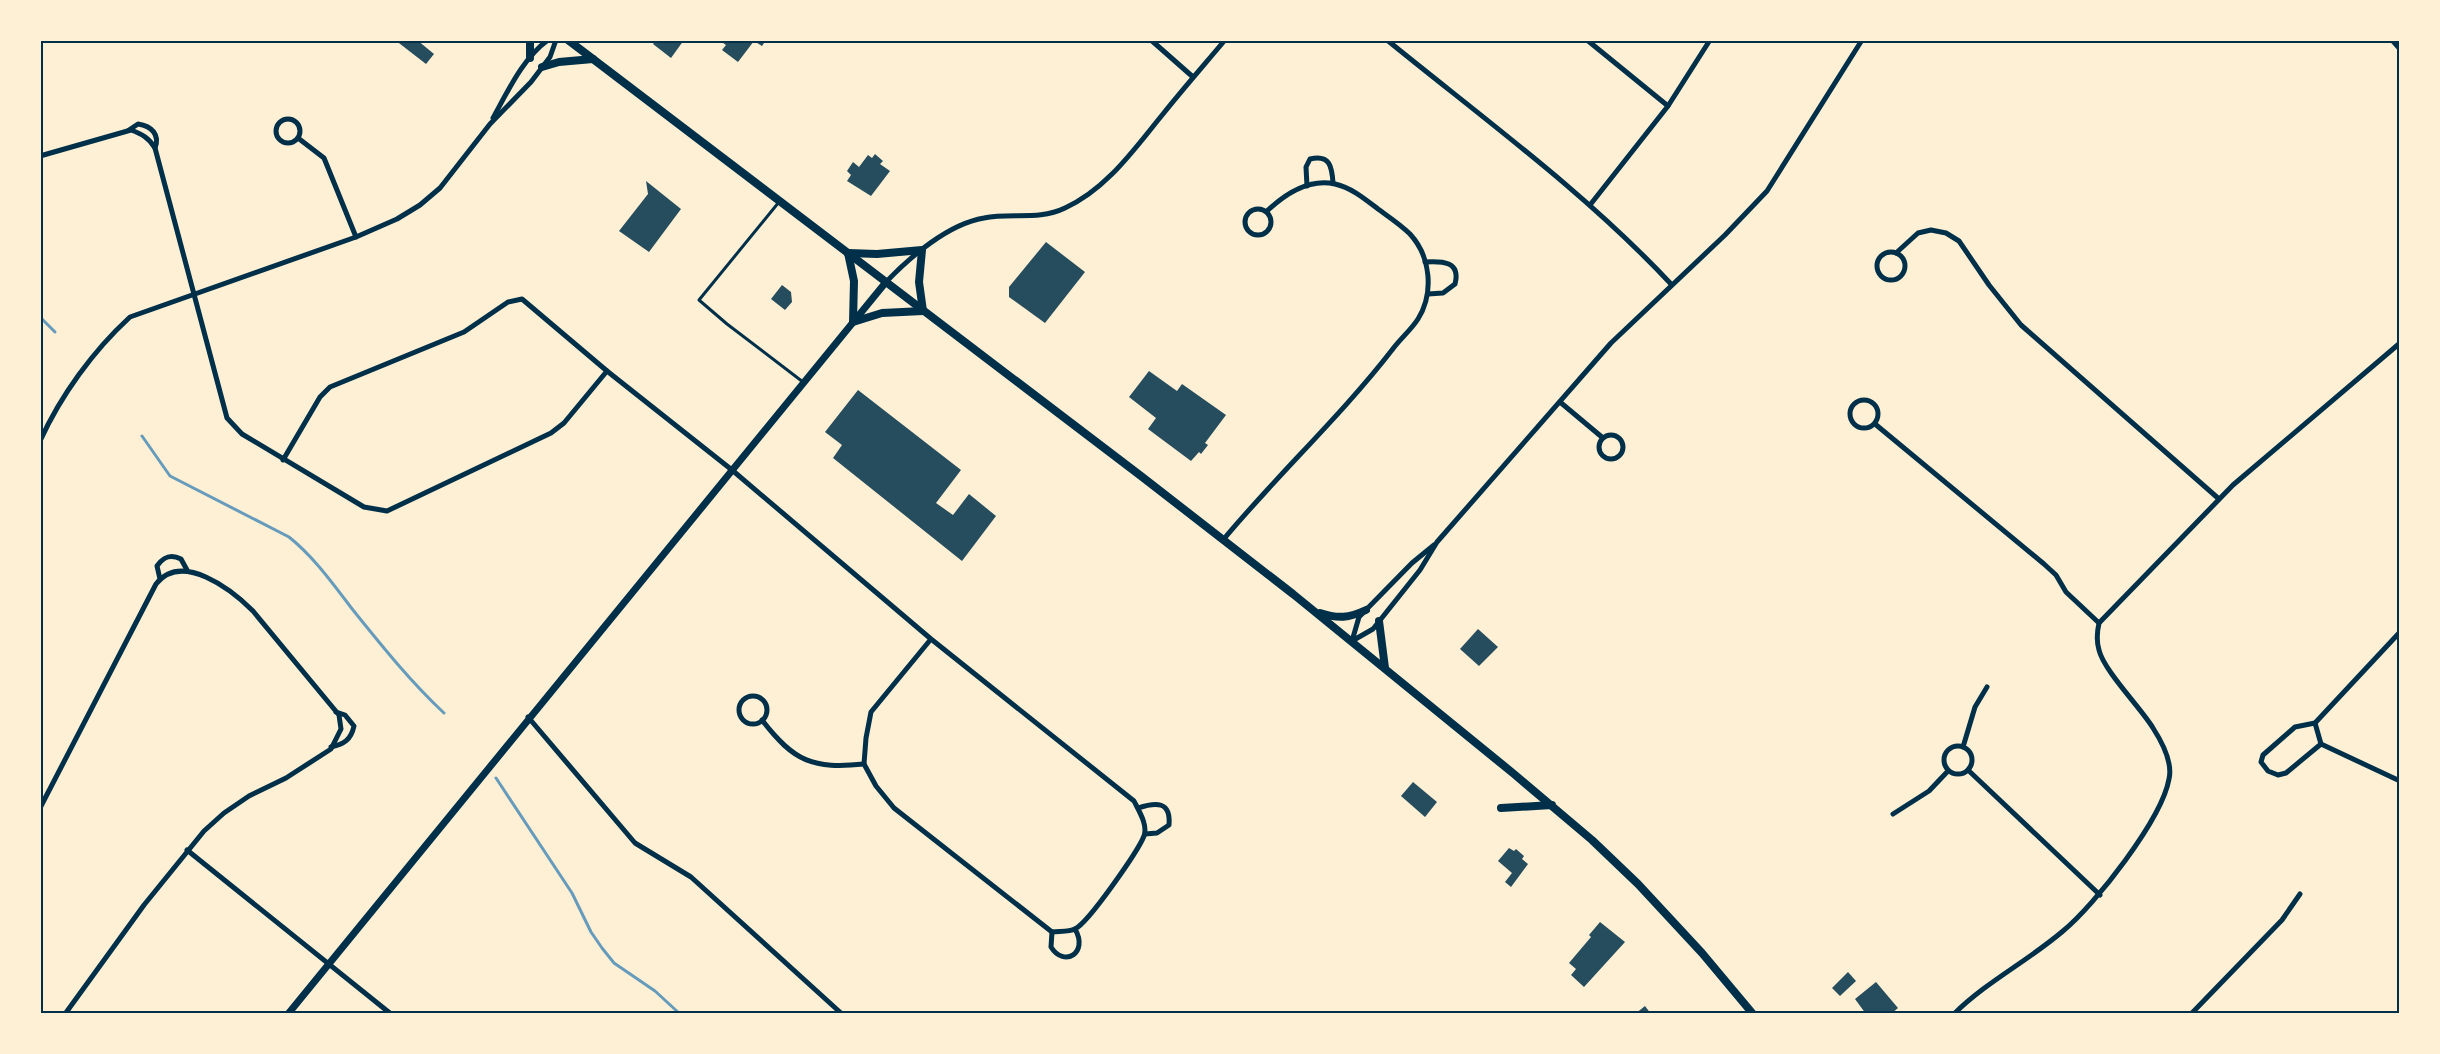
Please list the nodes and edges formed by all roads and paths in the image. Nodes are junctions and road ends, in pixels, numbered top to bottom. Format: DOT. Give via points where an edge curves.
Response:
graph roads {
  1 [pos="530,40"];
  2 [pos="548,40"];
  3 [pos="556,40"];
  4 [pos="568,40"];
  5 [pos="1151,40"];
  6 [pos="1225,40"];
  7 [pos="1387,40"];
  8 [pos="1587,40"];
  9 [pos="1710,40"];
  10 [pos="1862,40"];
  11 [pos="2392,40"];
  12 [pos="2400,50"];
  13 [pos="530,58"];
  14 [pos="593,59"];
  15 [pos="542,68"];
  16 [pos="1193,77"];
  17 [pos="1668,106"];
  18 [pos="490,124"];
  19 [pos="128,131"];
  20 [pos="298,138"];
  21 [pos="155,148"];
  22 [pos="40,156"];
  23 [pos="1333,183"];
  24 [pos="1307,186"];
  25 [pos="780,201"];
  26 [pos="1590,204"];
  27 [pos="1266,211"];
  28 [pos="356,237"];
  29 [pos="922,250"];
  30 [pos="848,253"];
  31 [pos="1896,253"];
  32 [pos="1425,262"];
  33 [pos="886,282"];
  34 [pos="1671,284"];
  35 [pos="195,294"];
  36 [pos="1428,294"];
  37 [pos="923,310"];
  38 [pos="853,322"];
  39 [pos="2400,343"];
  40 [pos="607,371"];
  41 [pos="803,382"];
  42 [pos="1560,402"];
  43 [pos="1875,424"];
  44 [pos="1604,438"];
  45 [pos="40,441"];
  46 [pos="283,460"];
  47 [pos="732,470"];
  48 [pos="2218,499"];
  49 [pos="1222,540"];
  50 [pos="1437,542"];
  51 [pos="187,570"];
  52 [pos="160,579"];
  53 [pos="1366,610"];
  54 [pos="1315,612"];
  55 [pos="1379,621"];
  56 [pos="2099,623"];
  57 [pos="2400,632"];
  58 [pos="931,639"];
  59 [pos="1352,641"];
  60 [pos="1385,668"];
  61 [pos="1987,687"];
  62 [pos="336,712"];
  63 [pos="528,717"];
  64 [pos="762,720"];
  65 [pos="2315,723"];
  66 [pos="2321,744"];
  67 [pos="332,747"];
  68 [pos="1963,747"];
  69 [pos="864,764"];
  70 [pos="1968,770"];
  71 [pos="1948,771"];
  72 [pos="2400,781"];
  73 [pos="1552,806"];
  74 [pos="1501,807"];
  75 [pos="40,808"];
  76 [pos="1138,808"];
  77 [pos="1893,814"];
  78 [pos="1145,834"];
  79 [pos="186,850"];
  80 [pos="2300,894"];
  81 [pos="2100,895"];
  82 [pos="1075,929"];
  83 [pos="1053,932"];
  84 [pos="328,963"];
  85 [pos="65,1014"];
  86 [pos="288,1014"];
  87 [pos="391,1014"];
  88 [pos="842,1014"];
  89 [pos="1753,1014"];
  90 [pos="1954,1014"];
  91 [pos="2191,1014"];
  1 -- 13 [label="main road"];
  2 -- 13 [label="street"];
  3 -- 15 [label="street"];
  4 -- 14 [label="main road"];
  5 -- 16 [label="street"];
  6 -- 16 [label="street"];
  7 -- 26 [label="street"];
  8 -- 17 [label="street"];
  9 -- 17 [label="street"];
  10 -- 34 [label="street" via="1767,191"];
  11 -- 12 [label="street"];
  13 -- 18 [label="street"];
  14 -- 15 [label="main road"];
  14 -- 25 [label="main road"];
  15 -- 18 [label="street"];
  16 -- 29 [label="street" via="1135,149 1088,195 1064,209 1038,215 968,222"];
  17 -- 26 [label="street"];
  18 -- 28 [label="street" via="458,167 427,199 398,219"];
  19 -- 21 [label="street" via="141,133"];
  19 -- 21 [label="street" via="138,124 148,126 158,141"];
  19 -- 22 [label="street"];
  20 -- 20 [label="street" via="300,129 296,122 284,119 278,124 277,136 282,142"];
  20 -- 28 [label="street" via="324,158"];
  21 -- 35 [label="street"];
  23 -- 24 [label="street"];
  23 -- 24 [label="street" via="1332,167 1328,160 1319,157 1310,159 1306,167"];
  23 -- 32 [label="street" via="1358,193 1411,235"];
  24 -- 27 [label="street"];
  25 -- 30 [label="main road"];
  25 -- 41 [label="lane" via="699,300"];
  26 -- 34 [label="street"];
  27 -- 27 [label="street" via="1253,209 1247,215 1245,224 1250,232 1262,235 1269,230 1272,222"];
  28 -- 35 [label="street"];
  29 -- 30 [label="main road"];
  29 -- 33 [label="street"];
  29 -- 37 [label="main road" via="919,282"];
  30 -- 33 [label="main road"];
  30 -- 38 [label="main road" via="854,281"];
  31 -- 31 [label="street" via="1883,254 1877,262 1884,278 1897,278 1903,272 1903,258"];
  31 -- 48 [label="street" via="1918,233 1931,230 1959,241 2021,325"];
  32 -- 36 [label="street"];
  32 -- 36 [label="street" via="1446,262 1457,275 1455,284 1443,292"];
  33 -- 37 [label="main road"];
  33 -- 38 [label="street"];
  34 -- 42 [label="street" via="1611,343"];
  35 -- 45 [label="street" via="137,314 116,330 61,402"];
  35 -- 46 [label="street" via="227,418 242,434"];
  36 -- 49 [label="street" via="1418,318 1359,393"];
  37 -- 38 [label="main road" via="882,313"];
  37 -- 49 [label="main road"];
  38 -- 41 [label="street"];
  39 -- 48 [label="street"];
  40 -- 46 [label="street" via="551,433 387,511 364,507"];
  40 -- 46 [label="street" via="522,299 516,299 464,332 330,387"];
  40 -- 47 [label="street"];
  41 -- 47 [label="street"];
  42 -- 44 [label="street"];
  42 -- 50 [label="street"];
  43 -- 43 [label="street" via="1878,416 1873,403 1860,401 1853,407 1851,420 1858,427"];
  43 -- 56 [label="street" via="2044,564 2066,592"];
  44 -- 44 [label="street" via="1600,449 1603,456 1614,459 1621,455 1623,448 1618,437"];
  47 -- 58 [label="street"];
  47 -- 63 [label="street"];
  48 -- 56 [label="street"];
  49 -- 54 [label="main road"];
  50 -- 53 [label="street"];
  50 -- 55 [label="street"];
  51 -- 52 [label="street"];
  51 -- 52 [label="street" via="181,559 165,557 157,566"];
  51 -- 62 [label="street" via="238,596"];
  52 -- 75 [label="street"];
  53 -- 54 [label="main road" via="1336,618"];
  53 -- 59 [label="street" via="1359,617"];
  54 -- 59 [label="main road"];
  55 -- 59 [label="street"];
  55 -- 60 [label="main road"];
  56 -- 81 [label="street" via="2099,653 2153,727 2166,750 2170,778 2158,807"];
  57 -- 65 [label="street"];
  58 -- 69 [label="street" via="871,712"];
  58 -- 76 [label="street"];
  59 -- 60 [label="main road"];
  60 -- 73 [label="main road"];
  61 -- 68 [label="street" via="1976,706"];
  62 -- 67 [label="street" via="341,729"];
  62 -- 67 [label="street" via="345,715 354,726 352,736"];
  63 -- 84 [label="street"];
  63 -- 88 [label="street" via="635,843 691,877"];
  64 -- 64 [label="street" via="754,724 744,722 738,710 742,701 750,696 762,700 767,712"];
  64 -- 69 [label="street" via="795,754 818,765"];
  65 -- 66 [label="street"];
  65 -- 66 [label="street" via="2295,727 2263,755 2261,762 2268,771 2286,773"];
  66 -- 72 [label="street"];
  67 -- 79 [label="street" via="224,813"];
  68 -- 70 [label="street" via="1972,760"];
  68 -- 71 [label="street" via="1952,748 1944,756"];
  69 -- 83 [label="street" via="894,808"];
  70 -- 71 [label="street" via="1958,775"];
  70 -- 81 [label="street"];
  71 -- 77 [label="street" via="1929,790"];
  73 -- 74 [label="main road"];
  73 -- 89 [label="main road" via="1648,894"];
  76 -- 78 [label="street"];
  76 -- 78 [label="street" via="1155,803 1170,815 1169,825 1157,833"];
  78 -- 82 [label="street" via="1122,872"];
  79 -- 84 [label="street"];
  79 -- 85 [label="street"];
  80 -- 91 [label="street" via="2282,920"];
  81 -- 90 [label="street" via="2063,931"];
  82 -- 83 [label="street"];
  82 -- 83 [label="street" via="1081,944 1069,957 1054,952"];
  84 -- 86 [label="street"];
  84 -- 87 [label="street"];
}
